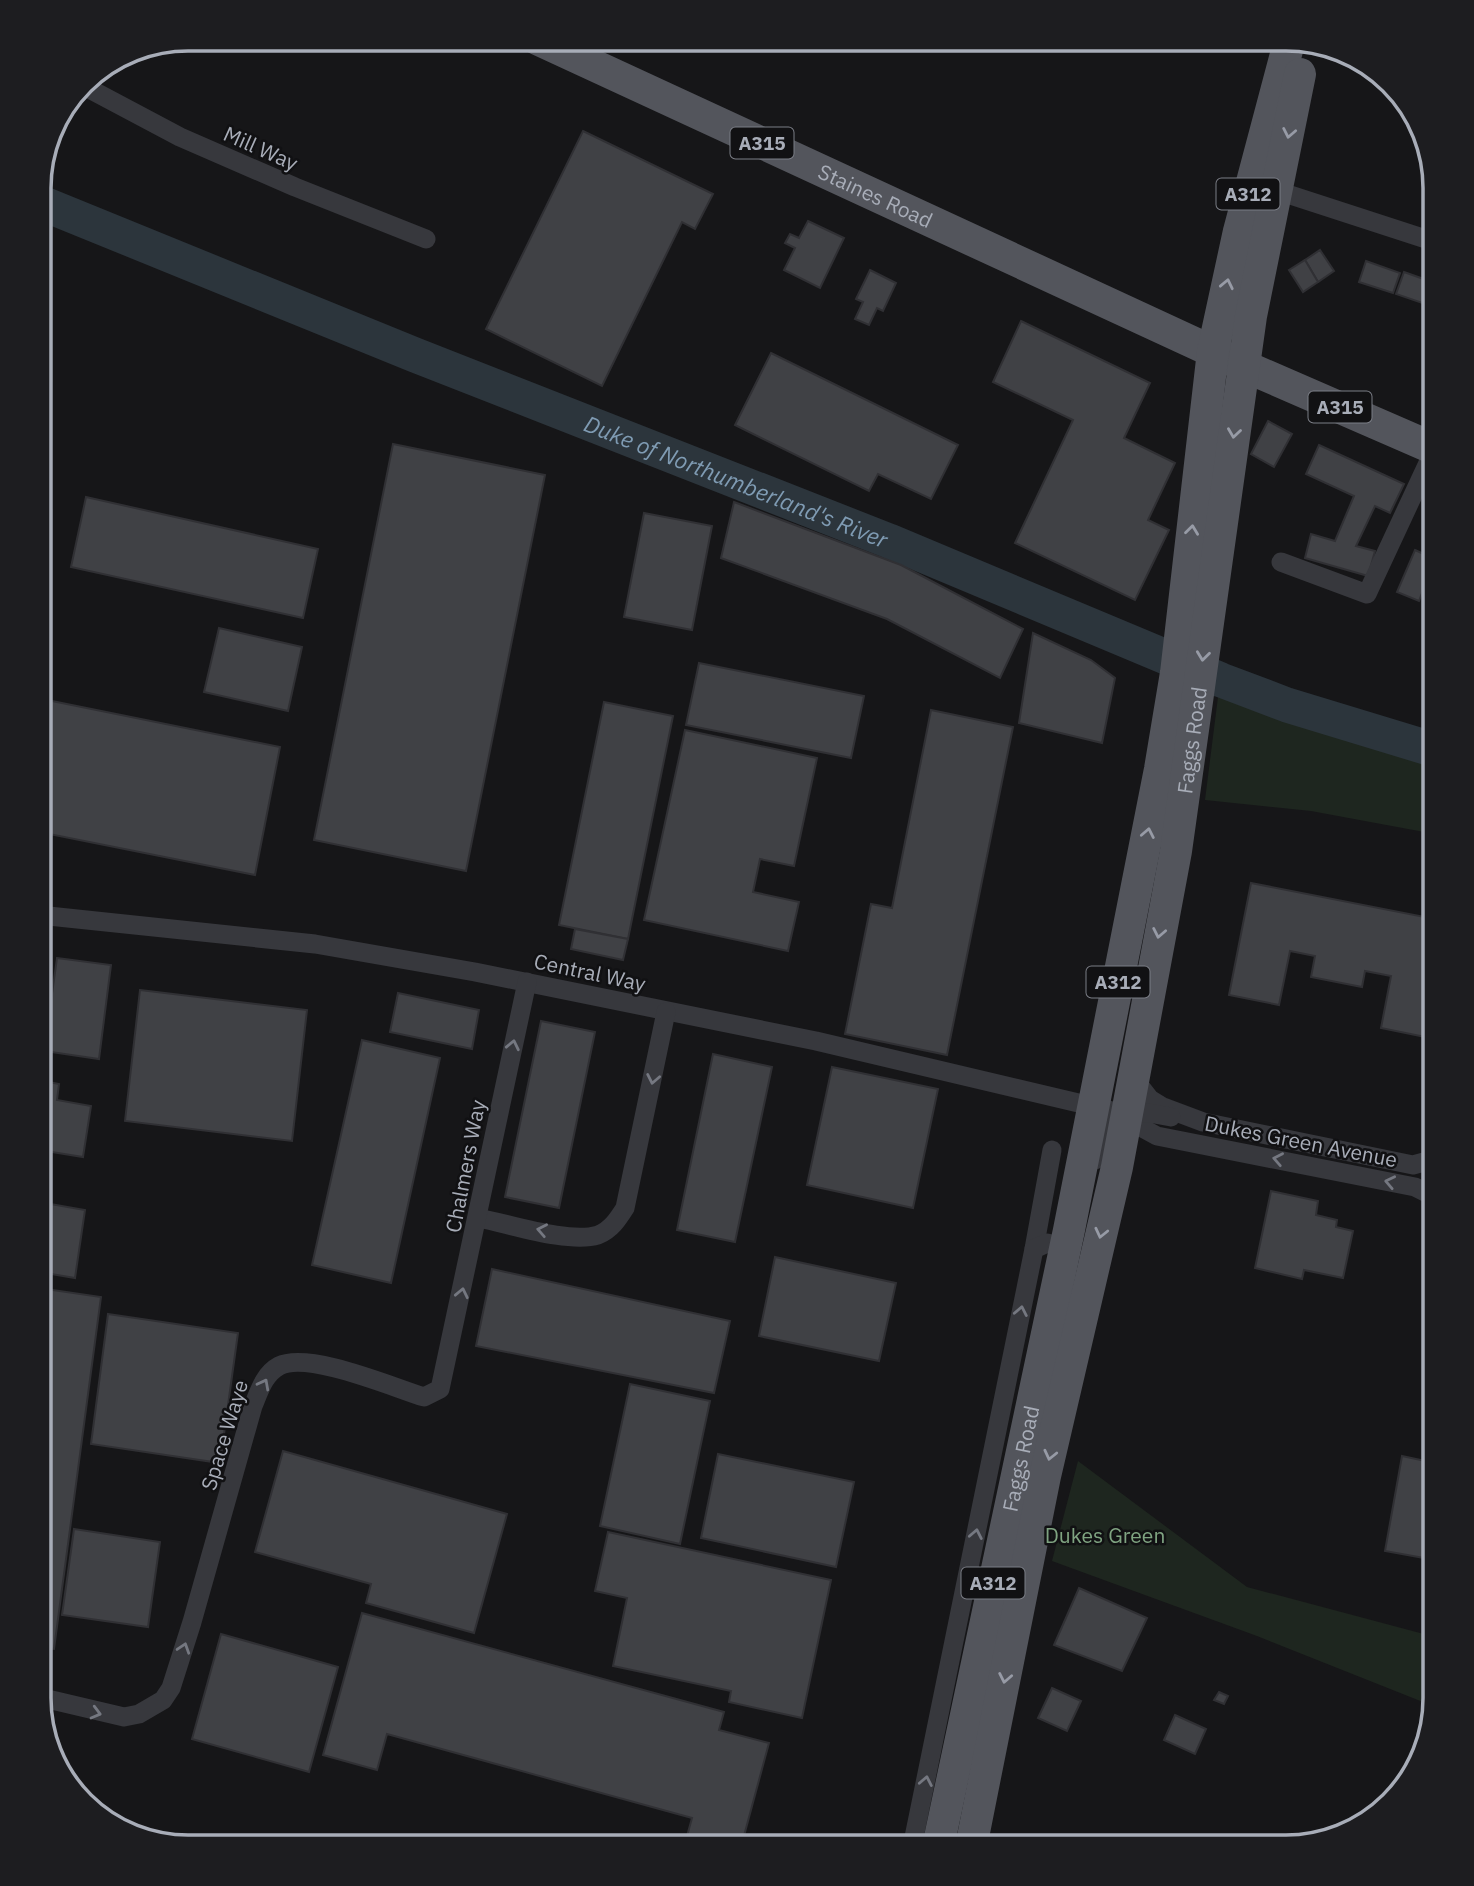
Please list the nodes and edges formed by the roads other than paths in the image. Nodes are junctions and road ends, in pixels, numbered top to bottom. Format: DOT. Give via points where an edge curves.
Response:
graph roads {
  1 [pos="563,51"];
  2 [pos="1287,51"];
  3 [pos="1304,52"];
  4 [pos="92,91"];
  5 [pos="1275,190"];
  6 [pos="1423,238"];
  7 [pos="426,239"];
  8 [pos="1213,351"];
  9 [pos="1244,366"];
  10 [pos="1423,443"];
  11 [pos="1423,474"];
  12 [pos="1282,562"];
  13 [pos="1197,593"];
  14 [pos="1174,771"];
  15 [pos="51,916"];
  16 [pos="527,982"];
  17 [pos="666,1012"];
  18 [pos="1112,1092"];
  19 [pos="1203,1122"];
  20 [pos="1157,1136"];
  21 [pos="1052,1150"];
  22 [pos="1423,1163"];
  23 [pos="1117,1167"];
  24 [pos="1423,1192"];
  25 [pos="478,1218"];
  26 [pos="1067,1239"];
  27 [pos="1034,1249"];
  28 [pos="448,1359"];
  29 [pos="51,1701"];
  30 [pos="914,1835"];
  31 [pos="941,1835"];
  32 [pos="973,1835"];
  1 -- 8 [label="main road, Staines Road / A315"];
  8 -- 2 [label="main road, A312, one-way"];
  3 -- 5 [label="main road, A312, one-way"];
  4 -- 7 [label="street, Mill Way" via="180,137"];
  5 -- 6 [label="street"];
  5 -- 9 [label="main road, A312"];
  8 -- 9 [label="main road, A315"];
  13 -- 8 [label="main road, Faggs Road, one-way"];
  9 -- 10 [label="main road, A315"];
  9 -- 13 [label="main road, Faggs Road / A312, one-way"];
  11 -- 12 [label="street" via="1367,594"];
  13 -- 14 [label="main road, Faggs Road / A312" via="1176,673"];
  18 -- 14 [label="main road, Faggs Road / A312, one-way"];
  14 -- 18 [label="main road, Faggs Road / A312, one-way" via="1153,967"];
  15 -- 16 [label="street, Central Way" via="315,944"];
  16 -- 17 [label="street, Central Way"];
  25 -- 16 [label="street, Chalmers Way, one-way"];
  17 -- 18 [label="street, Central Way"];
  17 -- 25 [label="street, one-way" via="625,1208 614,1225 599,1234 576,1237"];
  18 -- 19 [label="street, Dukes Green Avenue"];
  18 -- 19 [label="street, Dukes Green Avenue" via="1149,1113"];
  18 -- 20 [label="street" via="1145,1130"];
  18 -- 23 [label="main road, Faggs Road / A312"];
  18 -- 26 [label="main road, Faggs Road / A312"];
  19 -- 22 [label="street, Dukes Green Avenue" via="1413,1165"];
  20 -- 23 [label="street, Faggs Road" via="1131,1147"];
  24 -- 20 [label="street, Dukes Green Avenue, one-way"];
  21 -- 27 [label="street"];
  23 -- 32 [label="main road, Faggs Road / A312, one-way" via="1045,1476"];
  28 -- 25 [label="street, Chalmers Way, one-way"];
  26 -- 27 [label="street"];
  26 -- 31 [label="main road, Faggs Road / A312"];
  30 -- 27 [label="street, one-way"];
  29 -- 28 [label="street, Space Waye, one-way" via="124,1717 154,1708 171,1688 253,1406 267,1376 280,1365 316,1363 424,1397 440,1389"];
}
